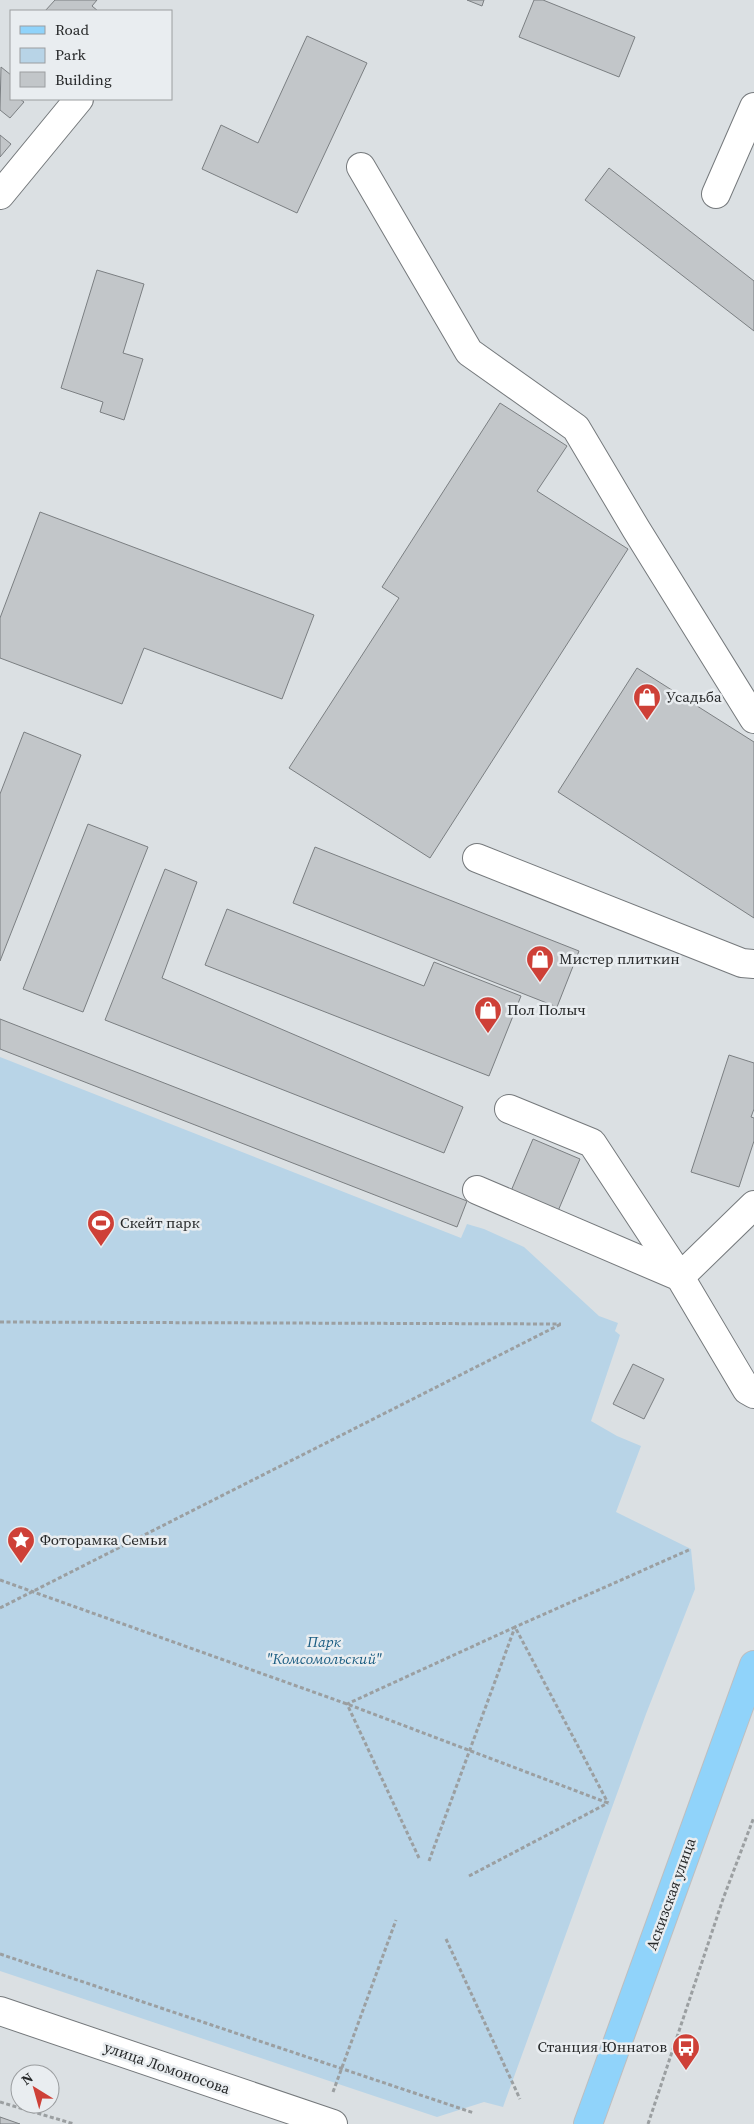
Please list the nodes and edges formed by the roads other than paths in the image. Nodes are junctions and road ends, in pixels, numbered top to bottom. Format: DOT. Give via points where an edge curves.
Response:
graph roads {
  1 [pos="78,100"];
  2 [pos="754,107"];
  3 [pos="362,167"];
  4 [pos="716,194"];
  5 [pos="0,195"];
  6 [pos="754,719"];
  7 [pos="478,858"];
  8 [pos="754,964"];
  9 [pos="509,1109"];
  10 [pos="477,1190"];
  11 [pos="754,1205"];
  12 [pos="680,1277"];
  13 [pos="754,1394"];
  14 [pos="754,1664"];
  15 [pos="0,2011"];
  16 [pos="328,2122"];
  17 [pos="588,2124"];
  1 -- 5 [label="street"];
  2 -- 4 [label="street"];
  3 -- 6 [label="street" via="469,352 576,428"];
  7 -- 8 [label="street" via="742,963"];
  9 -- 12 [label="street" via="592,1143"];
  10 -- 12 [label="street"];
  11 -- 12 [label="street"];
  12 -- 13 [label="street" via="747,1390"];
  14 -- 17 [label="main road, Аскизская улица"];
  15 -- 16 [label="street, улица Ломоносова"];
}
